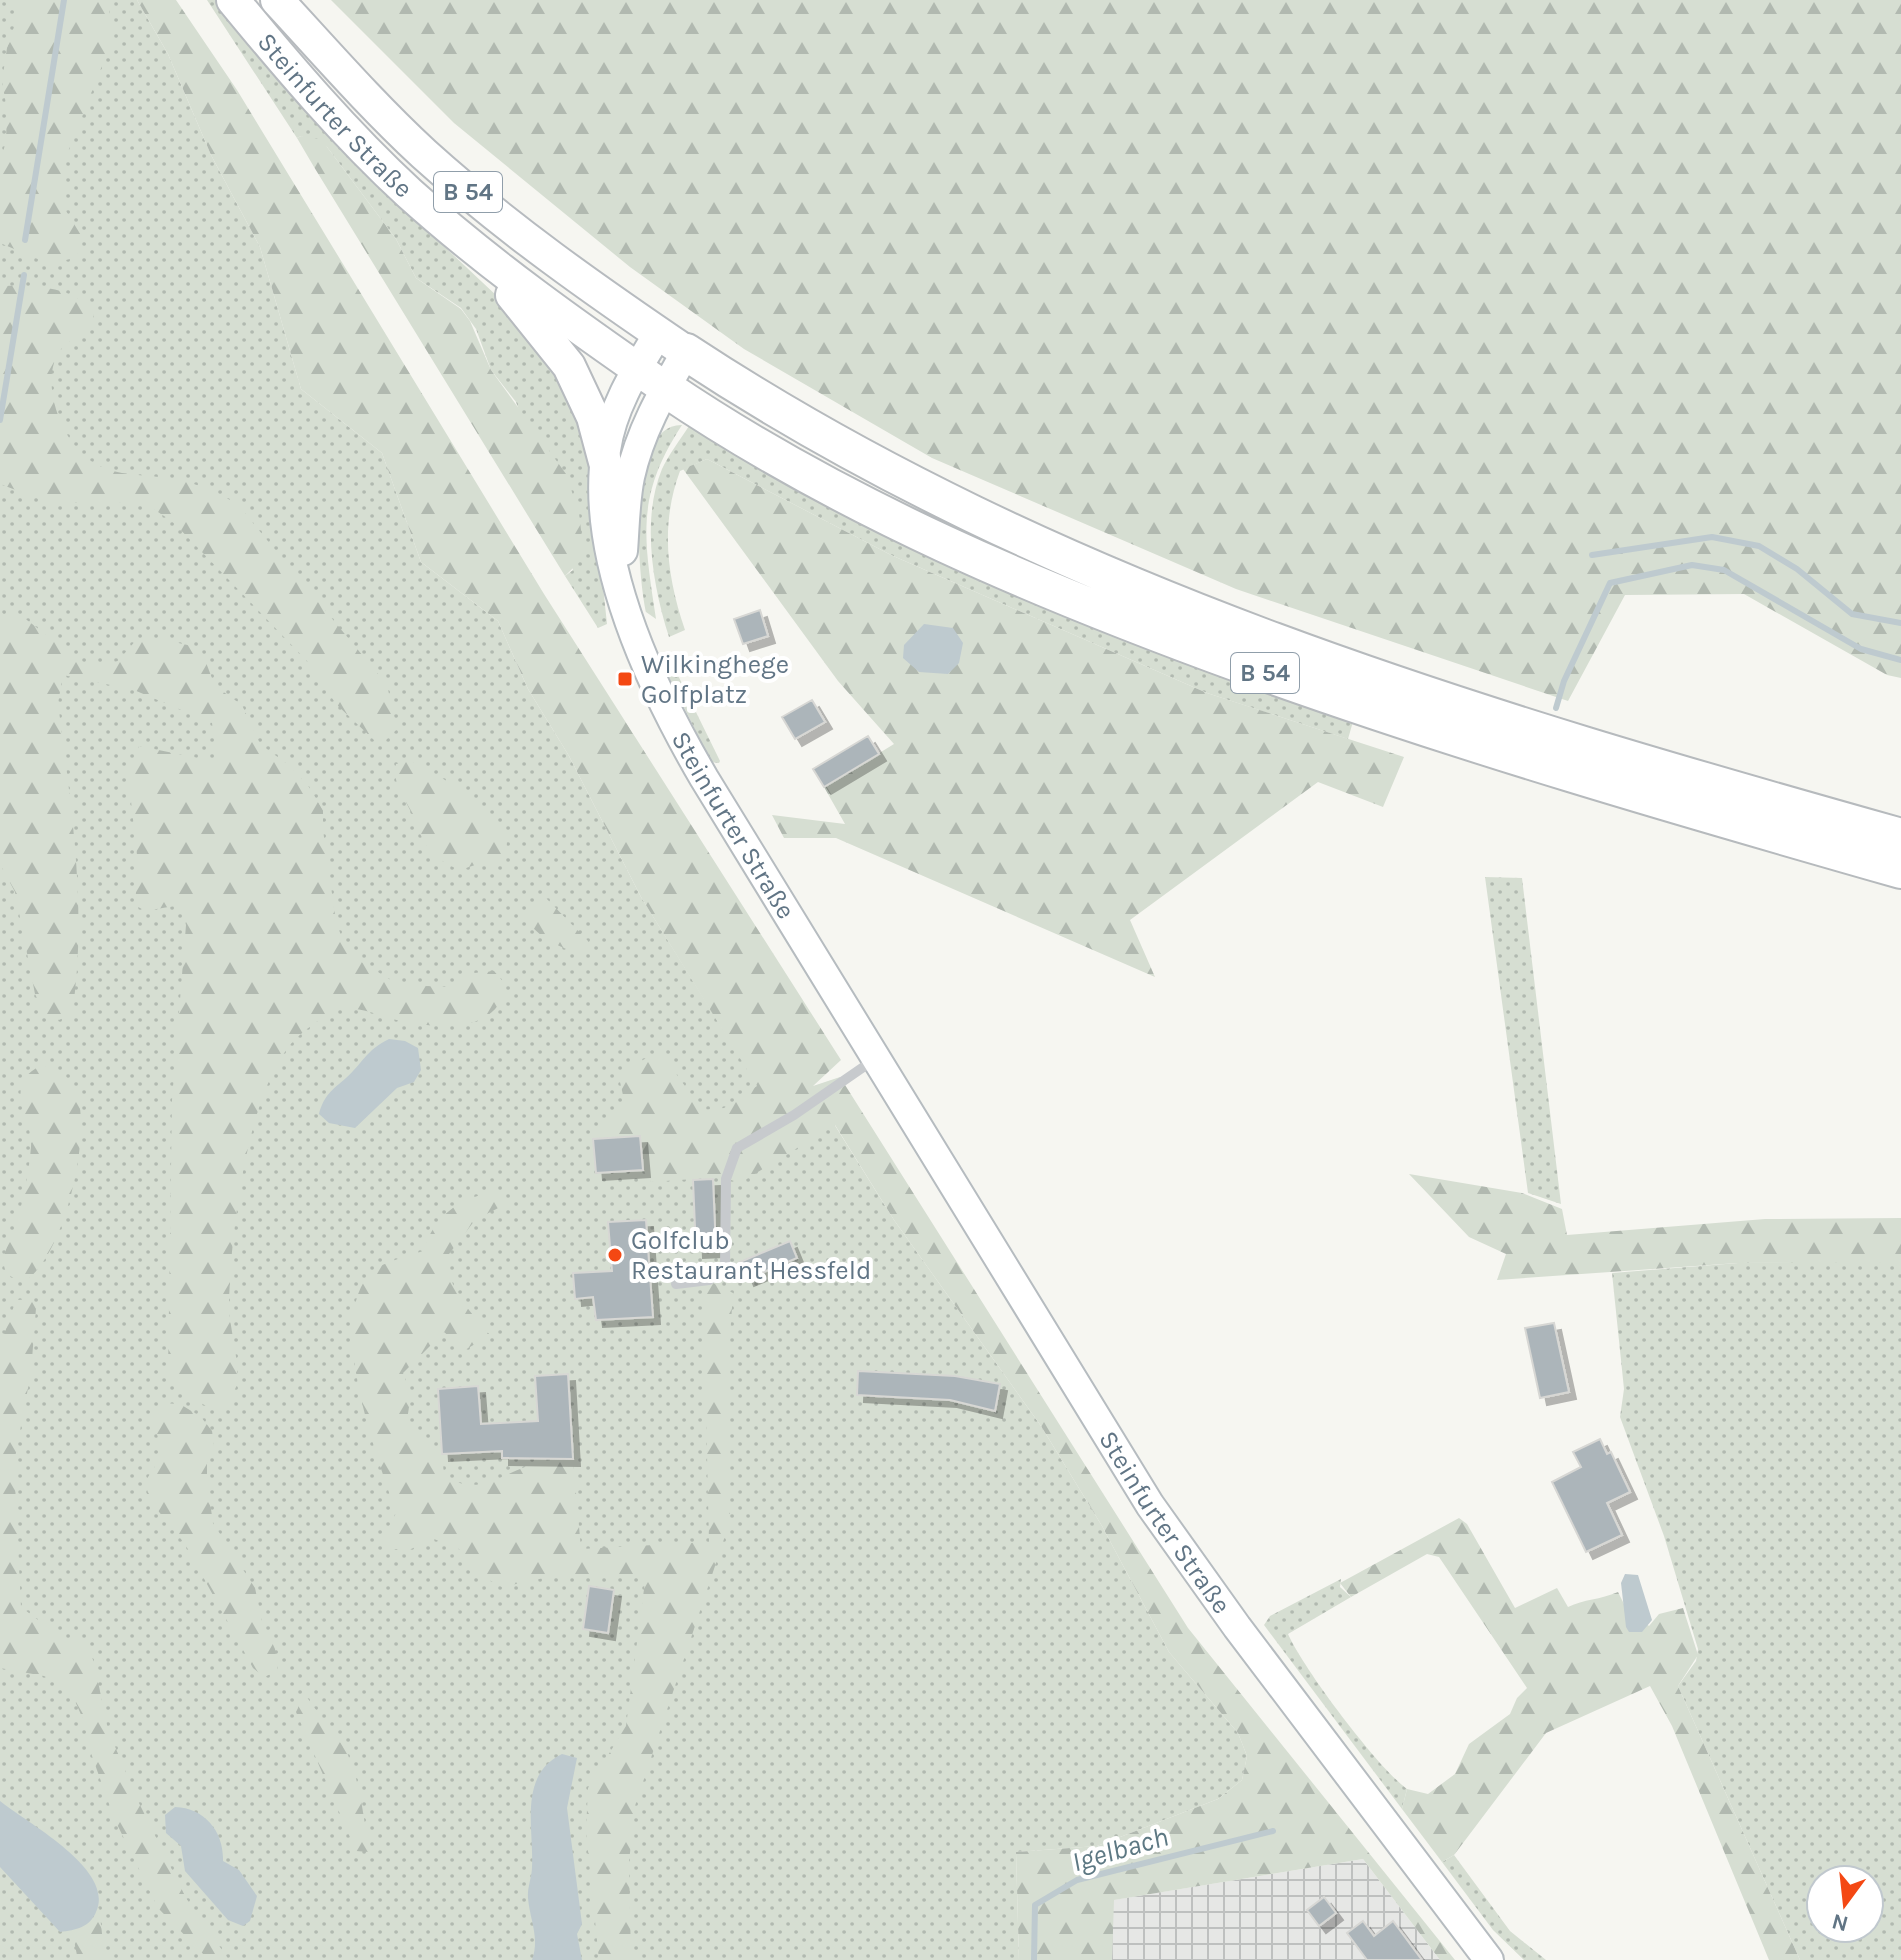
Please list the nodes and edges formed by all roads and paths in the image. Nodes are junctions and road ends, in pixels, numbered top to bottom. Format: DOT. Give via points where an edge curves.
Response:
graph roads {
  1 [pos="233,0"];
  2 [pos="277,0"];
  3 [pos="484,256"];
  4 [pos="672,343"];
  5 [pos="651,378"];
  6 [pos="605,462"];
  7 [pos="619,579"];
  8 [pos="1901,837"];
  9 [pos="1901,870"];
  10 [pos="877,1058"];
  11 [pos="676,1284"];
  12 [pos="1489,1960"];
  1 -- 3 [label="main road, Steinfurter Straße / B 54" via="335,119 408,192"];
  2 -- 4 [label="main road, Steinfurter Straße / B 54" via="388,119 455,181 554,260"];
  3 -- 5 [label="main road, Steinfurter Straße / B 54"];
  3 -- 6 [label="main road" via="569,366 593,417"];
  4 -- 5 [label="main road, Steinfurter Straße"];
  4 -- 8 [label="highway, B 54" via="786,414 927,491 1174,604 1438,699"];
  5 -- 6 [label="main road, Steinfurter Straße" via="614,416"];
  5 -- 7 [label="main road, Steinfurter Straße" via="633,465"];
  5 -- 9 [label="highway, B 54" via="812,478 898,522 1122,619 1407,722"];
  6 -- 7 [label="main road, Steinfurter Straße" via="608,532"];
  7 -- 10 [label="main road, Steinfurter Straße" via="638,647 674,724"];
  10 -- 11 [label="lane" via="737,1148 726,1179 725,1265 709,1280"];
  10 -- 12 [label="main road, Steinfurter Straße" via="1150,1505"];
}
